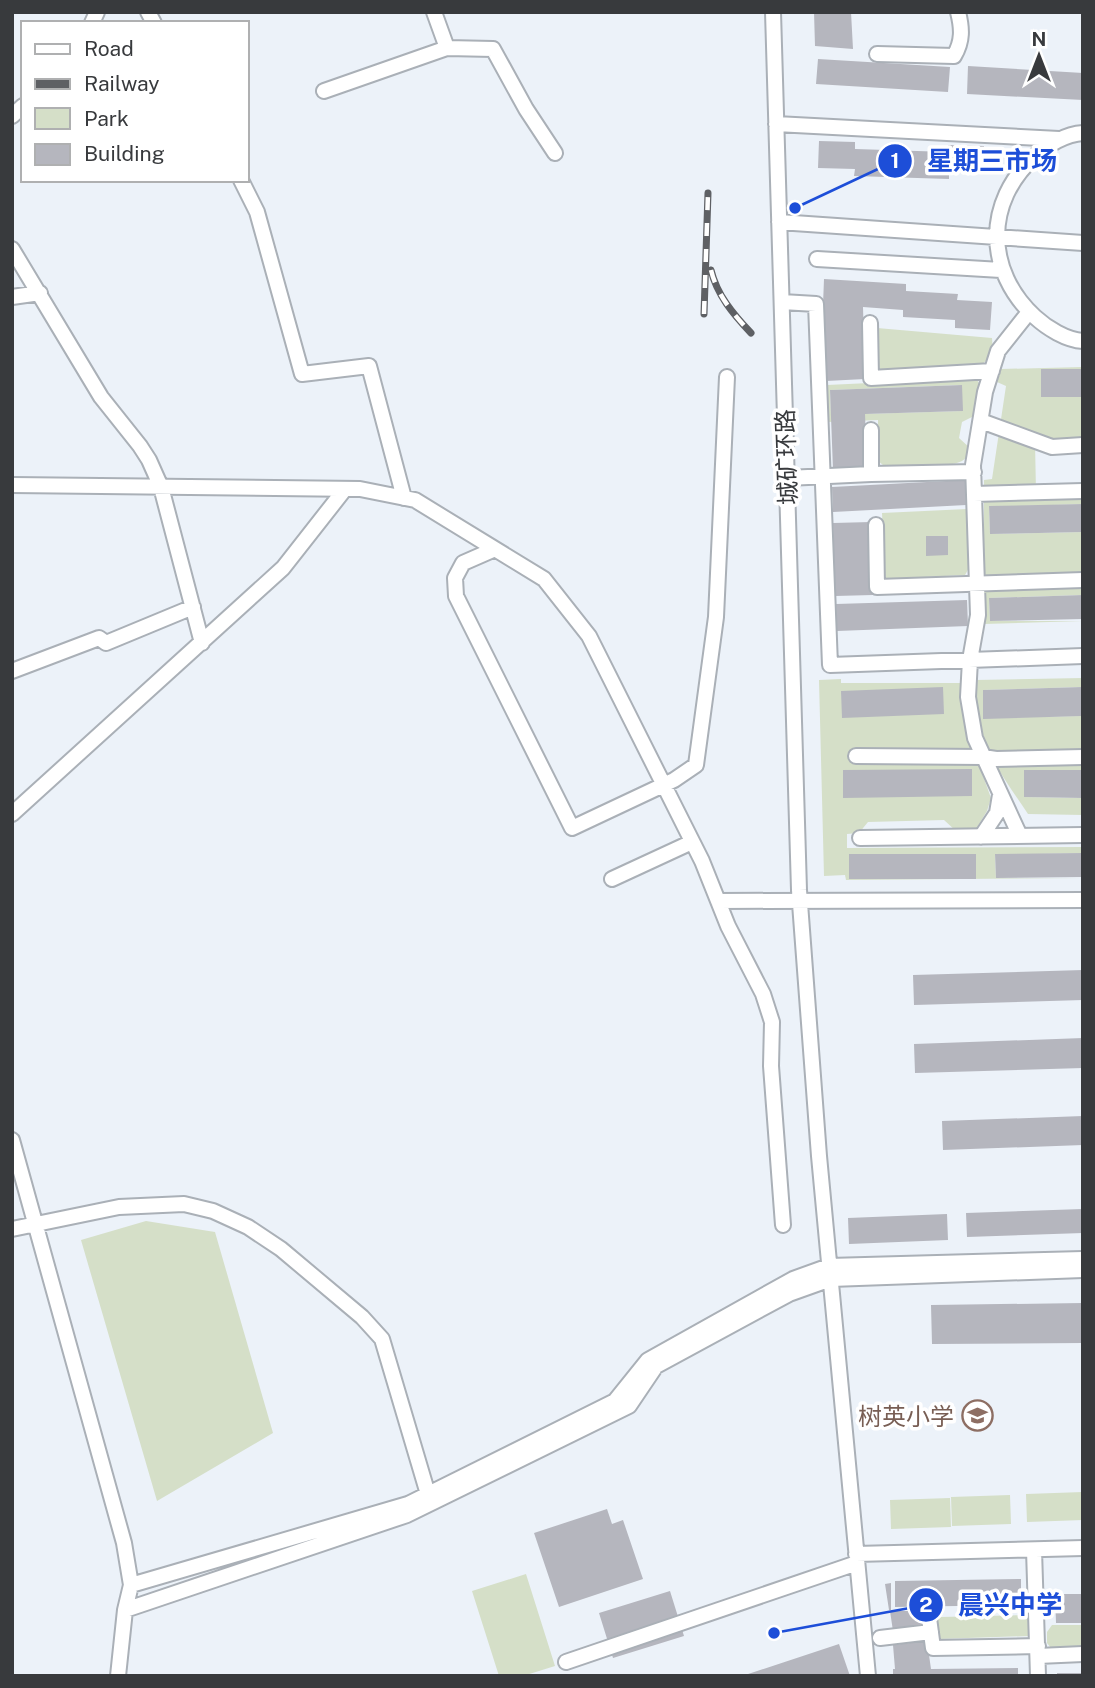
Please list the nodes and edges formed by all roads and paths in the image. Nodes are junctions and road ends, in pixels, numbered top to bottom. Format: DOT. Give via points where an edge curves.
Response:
graph roads {
  1 [pos="434,12"];
  2 [pos="773,12"];
  3 [pos="958,12"];
  4 [pos="447,48"];
  5 [pos="877,54"];
  6 [pos="324,91"];
  7 [pos="776,124"];
  8 [pos="1083,133"];
  9 [pos="1063,139"];
  10 [pos="555,153"];
  11 [pos="242,182"];
  12 [pos="779,222"];
  13 [pos="996,237"];
  14 [pos="1083,243"];
  15 [pos="12,249"];
  16 [pos="817,259"];
  17 [pos="1001,270"];
  18 [pos="40,293"];
  19 [pos="12,297"];
  20 [pos="782,302"];
  21 [pos="1029,312"];
  22 [pos="870,323"];
  23 [pos="1083,341"];
  24 [pos="992,372"];
  25 [pos="727,377"];
  26 [pos="981,422"];
  27 [pos="871,430"];
  28 [pos="1083,445"];
  29 [pos="974,472"];
  30 [pos="871,474"];
  31 [pos="822,476"];
  32 [pos="787,478"];
  33 [pos="12,485"];
  34 [pos="160,487"];
  35 [pos="345,489"];
  36 [pos="1083,491"];
  37 [pos="974,494"];
  38 [pos="404,498"];
  39 [pos="876,525"];
  40 [pos="495,549"];
  41 [pos="1083,580"];
  42 [pos="976,583"];
  43 [pos="192,607"];
  44 [pos="202,643"];
  45 [pos="1083,656"];
  46 [pos="970,660"];
  47 [pos="12,671"];
  48 [pos="856,755"];
  49 [pos="983,757"];
  50 [pos="1083,757"];
  51 [pos="663,785"];
  52 [pos="1000,795"];
  53 [pos="12,814"];
  54 [pos="1083,835"];
  55 [pos="1020,836"];
  56 [pos="981,837"];
  57 [pos="860,838"];
  58 [pos="692,842"];
  59 [pos="612,879"];
  60 [pos="1083,900"];
  61 [pos="718,901"];
  62 [pos="801,902"];
  63 [pos="12,1140"];
  64 [pos="35,1225"];
  65 [pos="783,1225"];
  66 [pos="12,1229"];
  67 [pos="1083,1259"];
  68 [pos="1083,1270"];
  69 [pos="830,1272"];
  70 [pos="430,1499"];
  71 [pos="1083,1548"];
  72 [pos="1034,1550"];
  73 [pos="857,1559"];
  74 [pos="131,1585"];
  75 [pos="125,1610"];
  76 [pos="880,1638"];
  77 [pos="1038,1651"];
  78 [pos="1083,1654"];
  79 [pos="566,1662"];
  80 [pos="118,1676"];
  81 [pos="868,1676"];
  82 [pos="1038,1676"];
  1 -- 4 [label="street"];
  2 -- 7 [label="street, 城矿环路"];
  3 -- 5 [label="street" via="962,30 954,56"];
  4 -- 6 [label="street"];
  4 -- 10 [label="street" via="493,49"];
  7 -- 9 [label="street"];
  7 -- 12 [label="street, 城矿环路"];
  8 -- 9 [label="street"];
  9 -- 13 [label="street" via="1020,170 1002,200"];
  11 -- 38 [label="street" via="257,212 302,374 369,366"];
  12 -- 13 [label="street"];
  12 -- 20 [label="street, 城矿环路"];
  13 -- 14 [label="street"];
  13 -- 17 [label="street"];
  15 -- 18 [label="street"];
  16 -- 17 [label="street"];
  17 -- 21 [label="street" via="1018,302"];
  18 -- 19 [label="street"];
  18 -- 34 [label="street" via="101,397 140,446"];
  20 -- 31 [label="street" via="816,304"];
  20 -- 32 [label="street, 城矿环路"];
  21 -- 23 [label="street" via="1045,326"];
  21 -- 24 [label="street" via="998,351"];
  22 -- 24 [label="street" via="871,377"];
  24 -- 26 [label="street"];
  25 -- 51 [label="street" via="716,617 696,765"];
  26 -- 28 [label="street" via="1052,447"];
  26 -- 29 [label="street"];
  27 -- 30 [label="street"];
  29 -- 30 [label="street"];
  29 -- 37 [label="street"];
  30 -- 31 [label="street"];
  31 -- 32 [label="street"];
  31 -- 46 [label="street" via="830,665"];
  32 -- 62 [label="street, 城矿环路"];
  33 -- 34 [label="street"];
  34 -- 35 [label="street"];
  34 -- 43 [label="street"];
  35 -- 38 [label="street"];
  35 -- 44 [label="street" via="283,568"];
  36 -- 37 [label="street"];
  37 -- 42 [label="street"];
  38 -- 40 [label="street" via="415,500"];
  39 -- 42 [label="street" via="877,587"];
  40 -- 51 [label="street" via="544,579 589,636"];
  40 -- 51 [label="street" via="463,562 455,578 456,596 572,828"];
  41 -- 42 [label="street"];
  42 -- 46 [label="street" via="978,615"];
  43 -- 44 [label="street"];
  43 -- 47 [label="street" via="106,643 99,638"];
  44 -- 53 [label="street"];
  45 -- 46 [label="street"];
  46 -- 49 [label="street" via="968,698"];
  48 -- 49 [label="street"];
  49 -- 50 [label="street"];
  49 -- 52 [label="street"];
  51 -- 58 [label="street"];
  52 -- 55 [label="street"];
  52 -- 56 [label="street" via="997,813"];
  54 -- 55 [label="street"];
  55 -- 56 [label="street"];
  56 -- 57 [label="street"];
  58 -- 59 [label="street"];
  58 -- 61 [label="street"];
  60 -- 62 [label="street"];
  61 -- 62 [label="street"];
  61 -- 65 [label="street" via="772,1022"];
  62 -- 69 [label="street, 城矿环路"];
  63 -- 64 [label="street"];
  64 -- 66 [label="street"];
  64 -- 70 [label="street" via="120,1207 184,1204 248,1227 362,1317 382,1339"];
  64 -- 74 [label="street" via="124,1543"];
  67 -- 69 [label="street"];
  68 -- 69 [label="street"];
  69 -- 70 [label="street" via="793,1279 648,1360 615,1401"];
  69 -- 73 [label="street, 城矿环路"];
  70 -- 74 [label="street"];
  70 -- 75 [label="street" via="407,1516"];
  71 -- 72 [label="street"];
  72 -- 73 [label="street"];
  72 -- 77 [label="street"];
  73 -- 79 [label="street"];
  73 -- 81 [label="street, 城矿环路"];
  74 -- 75 [label="street"];
  75 -- 80 [label="street"];
  76 -- 77 [label="street" via="930,1625 933,1648"];
  77 -- 78 [label="street"];
  77 -- 82 [label="street"];
}
